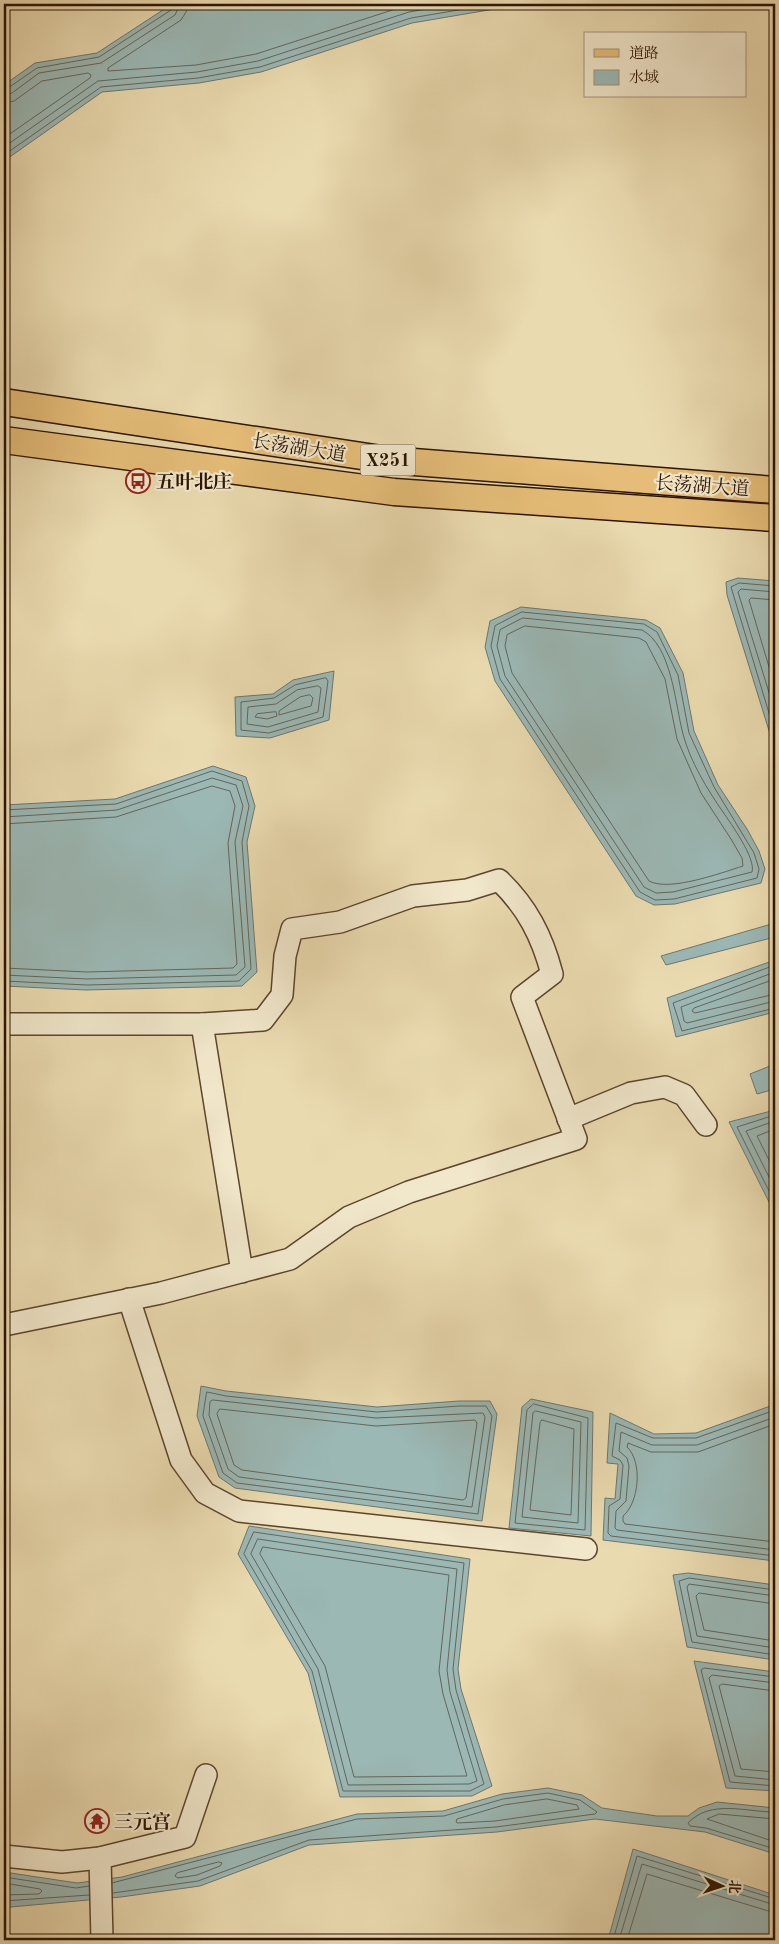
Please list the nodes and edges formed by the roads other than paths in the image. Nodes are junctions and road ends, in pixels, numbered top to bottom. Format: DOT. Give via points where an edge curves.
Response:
graph roads {
  1 [pos="4,402"];
  2 [pos="4,440"];
  3 [pos="775,490"];
  4 [pos="775,518"];
  5 [pos="4,1024"];
  6 [pos="202,1024"];
  7 [pos="568,1119"];
  8 [pos="706,1125"];
  9 [pos="242,1272"];
  10 [pos="129,1299"];
  11 [pos="4,1325"];
  12 [pos="586,1549"];
  13 [pos="206,1775"];
  14 [pos="4,1856"];
  15 [pos="100,1866"];
  16 [pos="102,1940"];
  1 -- 3 [label="main road, 长荡湖大道 / X251" via="388,460"];
  2 -- 4 [label="main road, 长荡湖大道 / X251" via="394,492"];
  5 -- 6 [label="street"];
  6 -- 7 [label="street" via="262,1020 282,995 285,956 292,929 340,922 413,896 468,890 499,880 518,899 544,945 552,974 522,997"];
  6 -- 9 [label="street"];
  7 -- 8 [label="street" via="631,1094 665,1087 684,1095"];
  7 -- 9 [label="street" via="576,1139 409,1192 349,1217 290,1259"];
  9 -- 10 [label="street"];
  10 -- 11 [label="street"];
  10 -- 12 [label="street" via="181,1460 205,1493 240,1511"];
  13 -- 15 [label="street" via="185,1836"];
  14 -- 15 [label="street"];
  15 -- 16 [label="street"];
}
